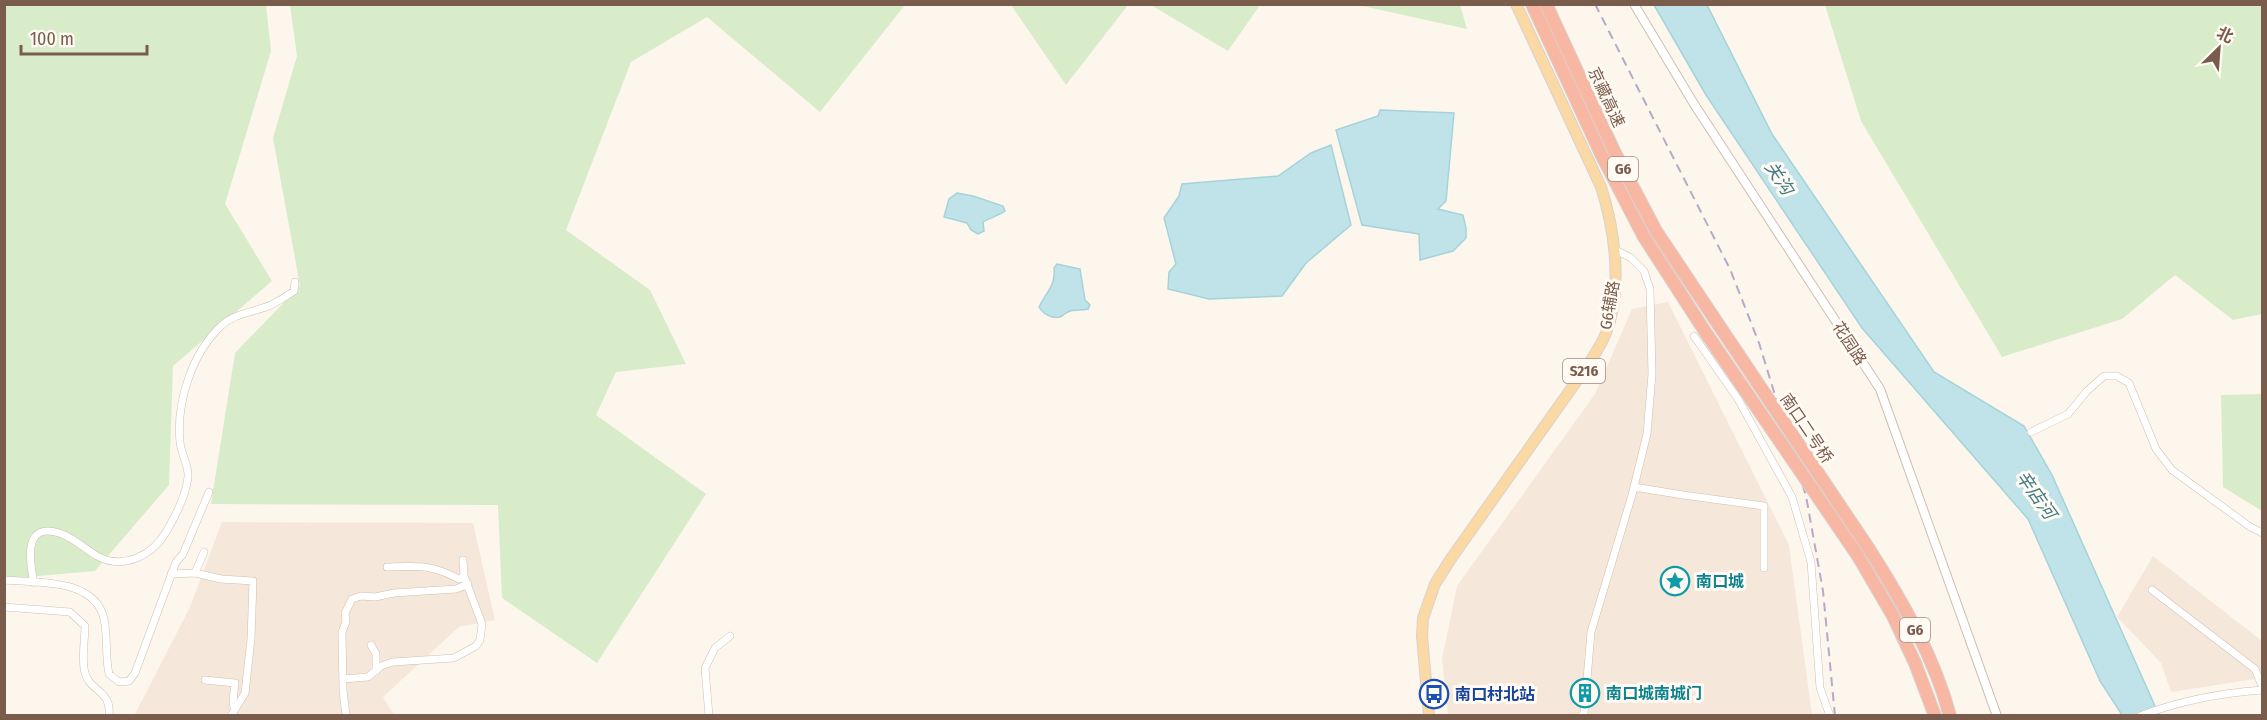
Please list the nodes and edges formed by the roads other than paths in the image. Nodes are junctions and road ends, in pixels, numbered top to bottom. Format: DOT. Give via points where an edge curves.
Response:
graph roads {
  1 [pos="1516,4"];
  2 [pos="1532,4"];
  3 [pos="1546,4"];
  4 [pos="1634,4"];
  5 [pos="1614,249"];
  6 [pos="295,282"];
  7 [pos="1718,324"];
  8 [pos="1700,334"];
  9 [pos="2031,432"];
  10 [pos="1634,487"];
  11 [pos="209,492"];
  12 [pos="2262,533"];
  13 [pos="204,552"];
  14 [pos="1864,553"];
  15 [pos="463,560"];
  16 [pos="387,567"];
  17 [pos="1764,568"];
  18 [pos="195,573"];
  19 [pos="171,574"];
  20 [pos="4,580"];
  21 [pos="466,580"];
  22 [pos="34,583"];
  23 [pos="2152,590"];
  24 [pos="4,608"];
  25 [pos="730,636"];
  26 [pos="371,645"];
  27 [pos="376,672"];
  28 [pos="343,679"];
  29 [pos="205,680"];
  30 [pos="2262,688"];
  31 [pos="234,708"];
  32 [pos="1584,715"];
  33 [pos="109,716"];
  34 [pos="231,716"];
  35 [pos="346,716"];
  36 [pos="709,716"];
  37 [pos="1429,716"];
  38 [pos="1830,716"];
  39 [pos="1935,716"];
  40 [pos="1950,716"];
  41 [pos="1997,716"];
  42 [pos="2140,716"];
  1 -- 5 [label="main road, G6辅路 / S216" via="1601,187"];
  2 -- 8 [label="highway, 南口二号桥" via="1602,156"];
  3 -- 7 [label="highway, 京藏高速 / G6" via="1651,221"];
  4 -- 41 [label="street, 花园路" via="1694,104 1880,389"];
  5 -- 10 [label="street" via="1644,271 1650,288 1653,374 1647,434"];
  5 -- 37 [label="main road, G6辅路 / S216" via="1614,299 1606,334 1450,561 1428,601 1422,660"];
  6 -- 22 [label="street" via="294,291 272,305 221,325 193,365 179,419 187,484 166,533 150,553 120,562 98,556 61,533 39,533 30,546"];
  7 -- 14 [label="highway, 南口二号桥 / G6, bridge"];
  8 -- 14 [label="highway, 南口二号桥 / G6, bridge"];
  8 -- 38 [label="street" via="1792,497 1811,562 1820,688"];
  9 -- 12 [label="street" via="2068,414 2104,376 2117,375 2129,383 2156,449 2172,470"];
  10 -- 17 [label="street" via="1764,506"];
  10 -- 32 [label="street" via="1591,632"];
  11 -- 19 [label="street"];
  13 -- 18 [label="street"];
  14 -- 39 [label="highway, G6"];
  14 -- 40 [label="highway, G6" via="1905,606"];
  15 -- 21 [label="street"];
  16 -- 21 [label="street" via="425,565"];
  18 -- 19 [label="street"];
  18 -- 31 [label="street" via="253,581 245,693"];
  19 -- 22 [label="street" via="135,672 129,681 119,682 109,675 100,607 64,584"];
  20 -- 22 [label="street"];
  21 -- 27 [label="street" via="482,624 476,646 454,658 393,662"];
  21 -- 28 [label="street" via="456,589 351,599 342,632"];
  23 -- 30 [label="street" via="2254,669"];
  24 -- 33 [label="street" via="70,612 85,626 85,676 107,700"];
  25 -- 36 [label="street" via="715,648 705,668"];
  26 -- 27 [label="street" via="376,654"];
  27 -- 28 [label="street" via="368,677"];
  28 -- 35 [label="street"];
  29 -- 31 [label="street" via="235,682"];
  30 -- 42 [label="street" via="2161,708"];
  31 -- 34 [label="street"];
}
